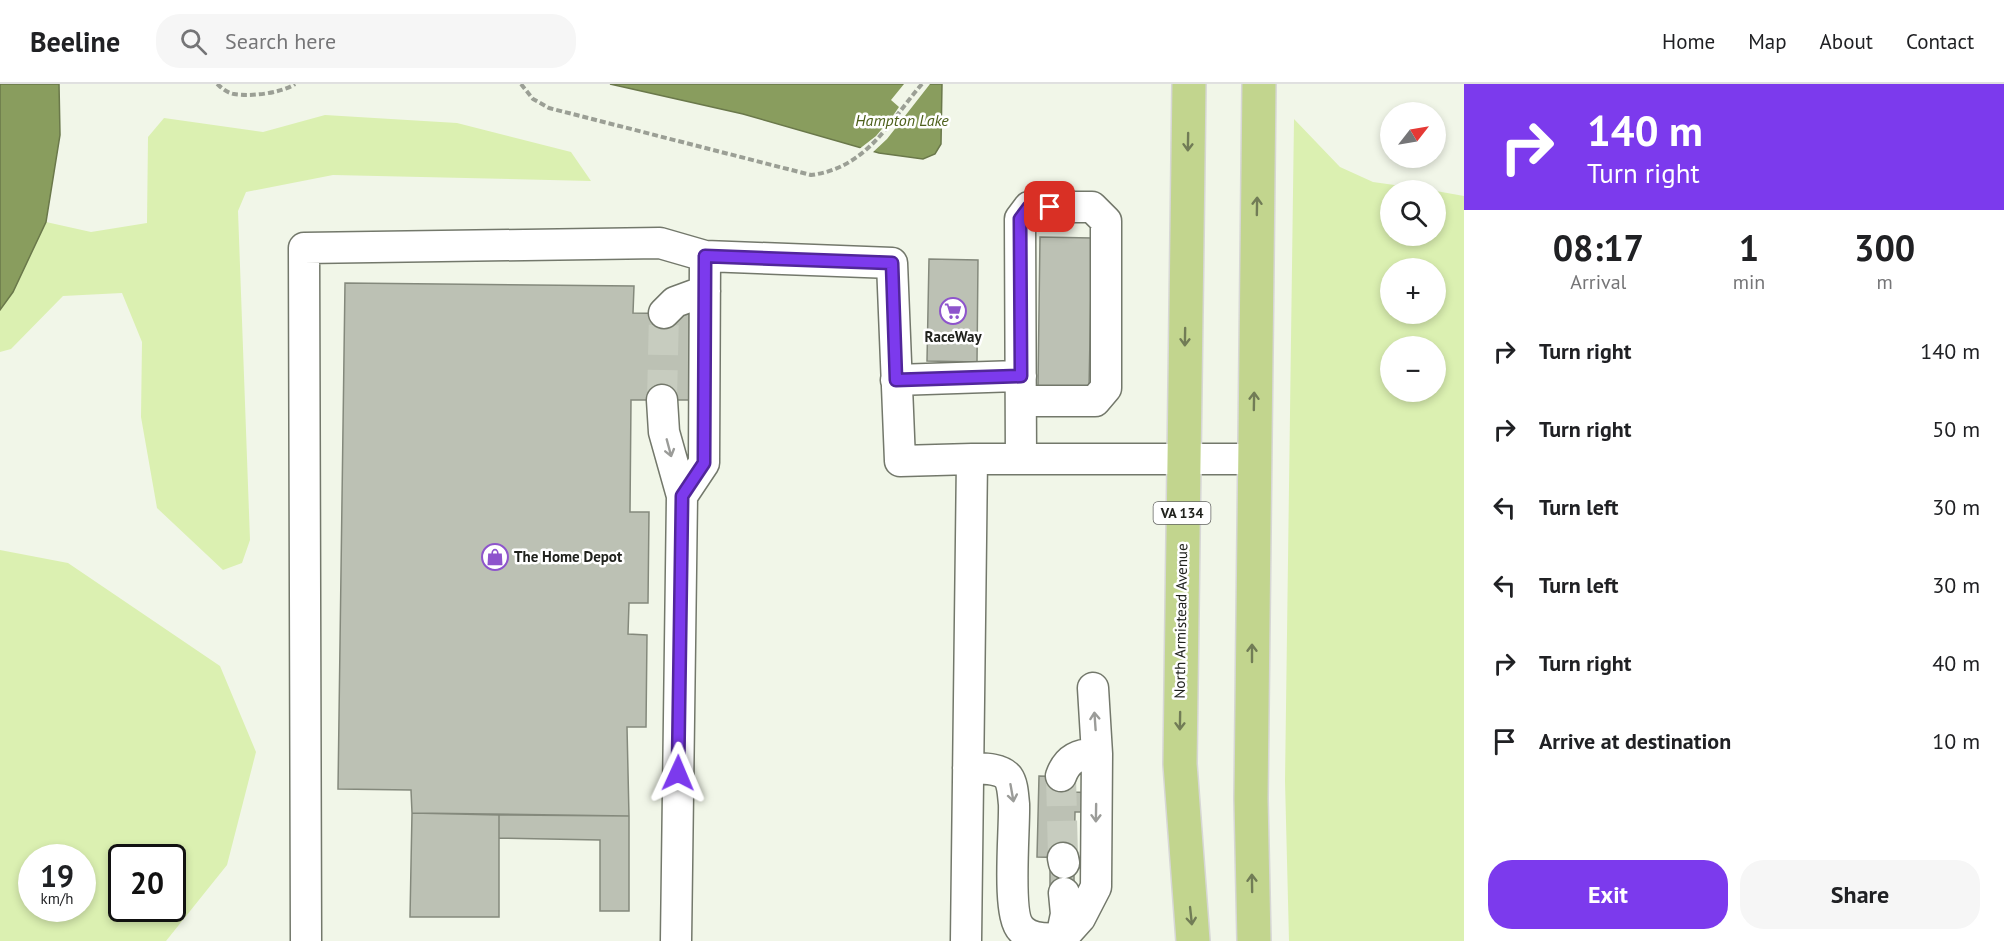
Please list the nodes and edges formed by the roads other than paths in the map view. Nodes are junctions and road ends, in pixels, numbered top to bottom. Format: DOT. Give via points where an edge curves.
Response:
graph roads {
  1 [pos="1189,84"];
  2 [pos="1259,84"];
  3 [pos="705,256"];
  4 [pos="705,291"];
  5 [pos="664,313"];
  6 [pos="896,380"];
  7 [pos="1021,389"];
  8 [pos="662,400"];
  9 [pos="1183,458"];
  10 [pos="972,459"];
  11 [pos="1021,459"];
  12 [pos="1253,459"];
  13 [pos="682,496"];
  14 [pos="1093,688"];
  15 [pos="1097,754"];
  16 [pos="968,768"];
  17 [pos="1061,776"];
  18 [pos="1064,893"];
  19 [pos="1061,940"];
  20 [pos="306,941"];
  21 [pos="676,941"];
  22 [pos="966,941"];
  23 [pos="1193,941"];
  24 [pos="1254,941"];
  1 -- 9 [label="main road, North Armistead Avenue / VA 134, one-way"];
  12 -- 2 [label="main road, one-way"];
  3 -- 4 [label="lane"];
  3 -- 6 [label="lane" via="892,263"];
  3 -- 20 [label="lane" via="660,243 304,248"];
  4 -- 5 [label="lane" via="675,302"];
  4 -- 13 [label="lane" via="704,463"];
  6 -- 7 [label="lane"];
  6 -- 10 [label="lane" via="900,461"];
  7 -- 7 [label="lane" via="1020,219 1029,207 1092,207 1106,221 1106,388 1095,401"];
  7 -- 11 [label="lane"];
  8 -- 13 [label="lane, one-way" via="664,432"];
  9 -- 11 [label="lane"];
  9 -- 12 [label="lane"];
  9 -- 23 [label="main road, North Armistead Avenue / VA 134, one-way" via="1180,764"];
  10 -- 11 [label="lane"];
  10 -- 16 [label="lane"];
  24 -- 12 [label="main road, one-way"];
  13 -- 21 [label="lane"];
  15 -- 14 [label="lane, one-way"];
  15 -- 17 [label="lane" via="1085,753 1074,758"];
  15 -- 19 [label="lane, one-way" via="1096,887 1080,918"];
  16 -- 19 [label="lane, one-way" via="997,770 1008,777 1013,790 1012,883 1019,928 1028,935"];
  16 -- 22 [label="lane"];
  18 -- 19 [label="lane" via="1066,914"];
}
